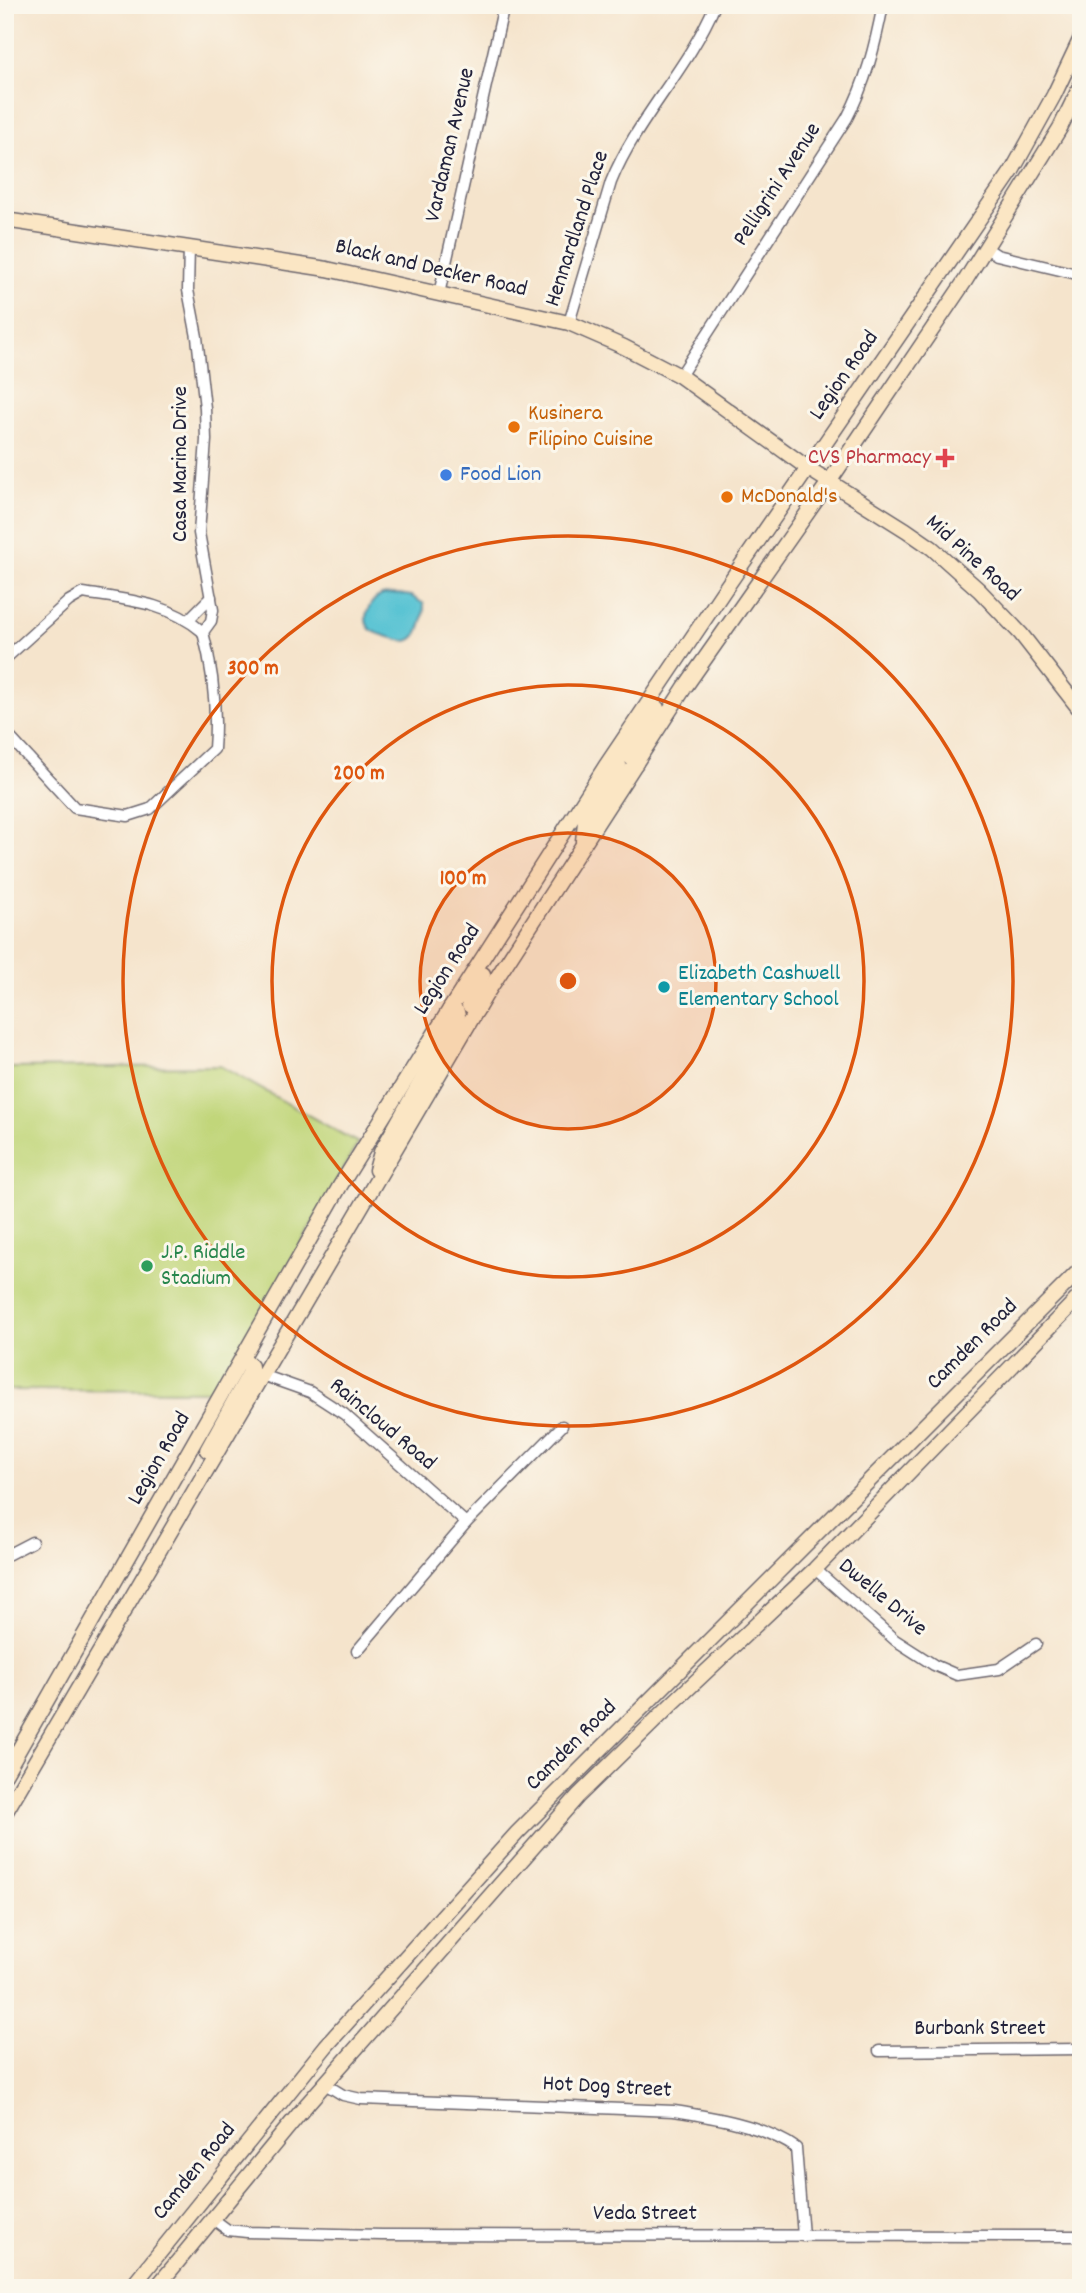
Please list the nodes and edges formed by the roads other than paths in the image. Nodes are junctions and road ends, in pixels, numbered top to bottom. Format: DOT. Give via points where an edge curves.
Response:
graph roads {
  1 [pos="504,5"];
  2 [pos="715,5"];
  3 [pos="883,5"];
  4 [pos="1081,38"];
  5 [pos="1081,85"];
  6 [pos="5,220"];
  7 [pos="188,247"];
  8 [pos="986,248"];
  9 [pos="1081,275"];
  10 [pos="439,294"];
  11 [pos="569,323"];
  12 [pos="680,376"];
  13 [pos="809,469"];
  14 [pos="829,482"];
  15 [pos="211,597"];
  16 [pos="199,607"];
  17 [pos="188,620"];
  18 [pos="211,621"];
  19 [pos="698,629"];
  20 [pos="203,632"];
  21 [pos="5,659"];
  22 [pos="1081,711"];
  23 [pos="5,732"];
  24 [pos="616,753"];
  25 [pos="636,762"];
  26 [pos="582,846"];
  27 [pos="548,858"];
  28 [pos="450,1009"];
  29 [pos="477,1010"];
  30 [pos="370,1191"];
  31 [pos="1081,1269"];
  32 [pos="1081,1295"];
  33 [pos="243,1359"];
  34 [pos="262,1375"];
  35 [pos="562,1426"];
  36 [pos="178,1518"];
  37 [pos="466,1523"];
  38 [pos="32,1542"];
  39 [pos="5,1556"];
  40 [pos="816,1569"];
  41 [pos="111,1590"];
  42 [pos="1036,1644"];
  43 [pos="357,1651"];
  44 [pos="7,1766"];
  45 [pos="32,1766"];
  46 [pos="5,1794"];
  47 [pos="5,1813"];
  48 [pos="1081,2049"];
  49 [pos="879,2051"];
  50 [pos="325,2084"];
  51 [pos="213,2219"];
  52 [pos="803,2236"];
  53 [pos="1081,2236"];
  54 [pos="131,2288"];
  55 [pos="156,2288"];
  1 -- 10 [label="street, Vardaman Avenue"];
  2 -- 11 [label="street, Hennardland Place" via="682,68 620,162"];
  3 -- 12 [label="street, Pelligrini Avenue" via="866,77 847,118"];
  4 -- 13 [label="main road, Legion Road" via="1012,171"];
  5 -- 8 [label="main road, Legion Road" via="1060,128"];
  6 -- 7 [label="main road, Black and Decker Road"];
  7 -- 10 [label="main road, Black and Decker Road" via="327,269"];
  7 -- 15 [label="street, Casa Marina Drive" via="188,290 205,408 199,533"];
  8 -- 9 [label="street" via="996,255"];
  8 -- 14 [label="main road, Legion Road"];
  10 -- 11 [label="main road, Black and Decker Road"];
  11 -- 12 [label="main road, Black and Decker Road"];
  12 -- 13 [label="main road, Black and Decker Road"];
  13 -- 14 [label="main road, Mid Pine Road"];
  13 -- 19 [label="main road, Legion Road"];
  14 -- 22 [label="main road, Mid Pine Road" via="906,530 959,572 1021,634"];
  14 -- 25 [label="main road, Legion Road"];
  15 -- 16 [label="street"];
  15 -- 18 [label="street, Casa Marina Drive"];
  16 -- 17 [label="street"];
  16 -- 18 [label="street"];
  17 -- 20 [label="street"];
  17 -- 21 [label="street" via="150,603 83,593"];
  18 -- 20 [label="street"];
  19 -- 24 [label="main road, Legion Road"];
  19 -- 25 [label="main road" via="681,669 629,753"];
  20 -- 23 [label="street" via="216,723 214,749 150,809 128,816 75,808"];
  24 -- 26 [label="main road" via="618,767 585,822"];
  24 -- 27 [label="main road, Legion Road"];
  25 -- 26 [label="main road, Legion Road"];
  26 -- 29 [label="main road, Legion Road"];
  27 -- 28 [label="main road, Legion Road"];
  27 -- 29 [label="main road" via="540,883 469,998 469,1005"];
  28 -- 30 [label="main road" via="458,1016 381,1152"];
  28 -- 33 [label="main road, Legion Road" via="339,1188"];
  29 -- 30 [label="main road, Legion Road"];
  30 -- 34 [label="main road, Legion Road"];
  31 -- 54 [label="main road, Camden Road" via="517,1833 326,2046"];
  32 -- 40 [label="main road, Camden Road"];
  33 -- 36 [label="main road" via="251,1370 181,1497"];
  33 -- 41 [label="main road, Legion Road"];
  34 -- 36 [label="main road, Legion Road"];
  34 -- 37 [label="street, Raincloud Road" via="310,1392 344,1415"];
  35 -- 37 [label="street"];
  36 -- 45 [label="main road, Legion Road"];
  37 -- 43 [label="street"];
  38 -- 39 [label="street"];
  40 -- 42 [label="street, Dwelle Drive" via="895,1640 957,1675 999,1669"];
  40 -- 50 [label="main road, Camden Road" via="578,1796"];
  41 -- 44 [label="main road, Legion Road"];
  41 -- 45 [label="main road" via="110,1606 29,1756"];
  44 -- 46 [label="main road, Legion Road" via="16,1775"];
  45 -- 47 [label="main road, Legion Road"];
  48 -- 49 [label="street, Burbank Street"];
  50 -- 51 [label="main road, Camden Road"];
  50 -- 52 [label="street, Hot Dog Street" via="361,2099 674,2111 720,2118 779,2136 796,2148"];
  51 -- 52 [label="street, Veda Street" via="228,2230 247,2232"];
  51 -- 55 [label="main road, Camden Road"];
  52 -- 53 [label="street, Veda Street"];
}
